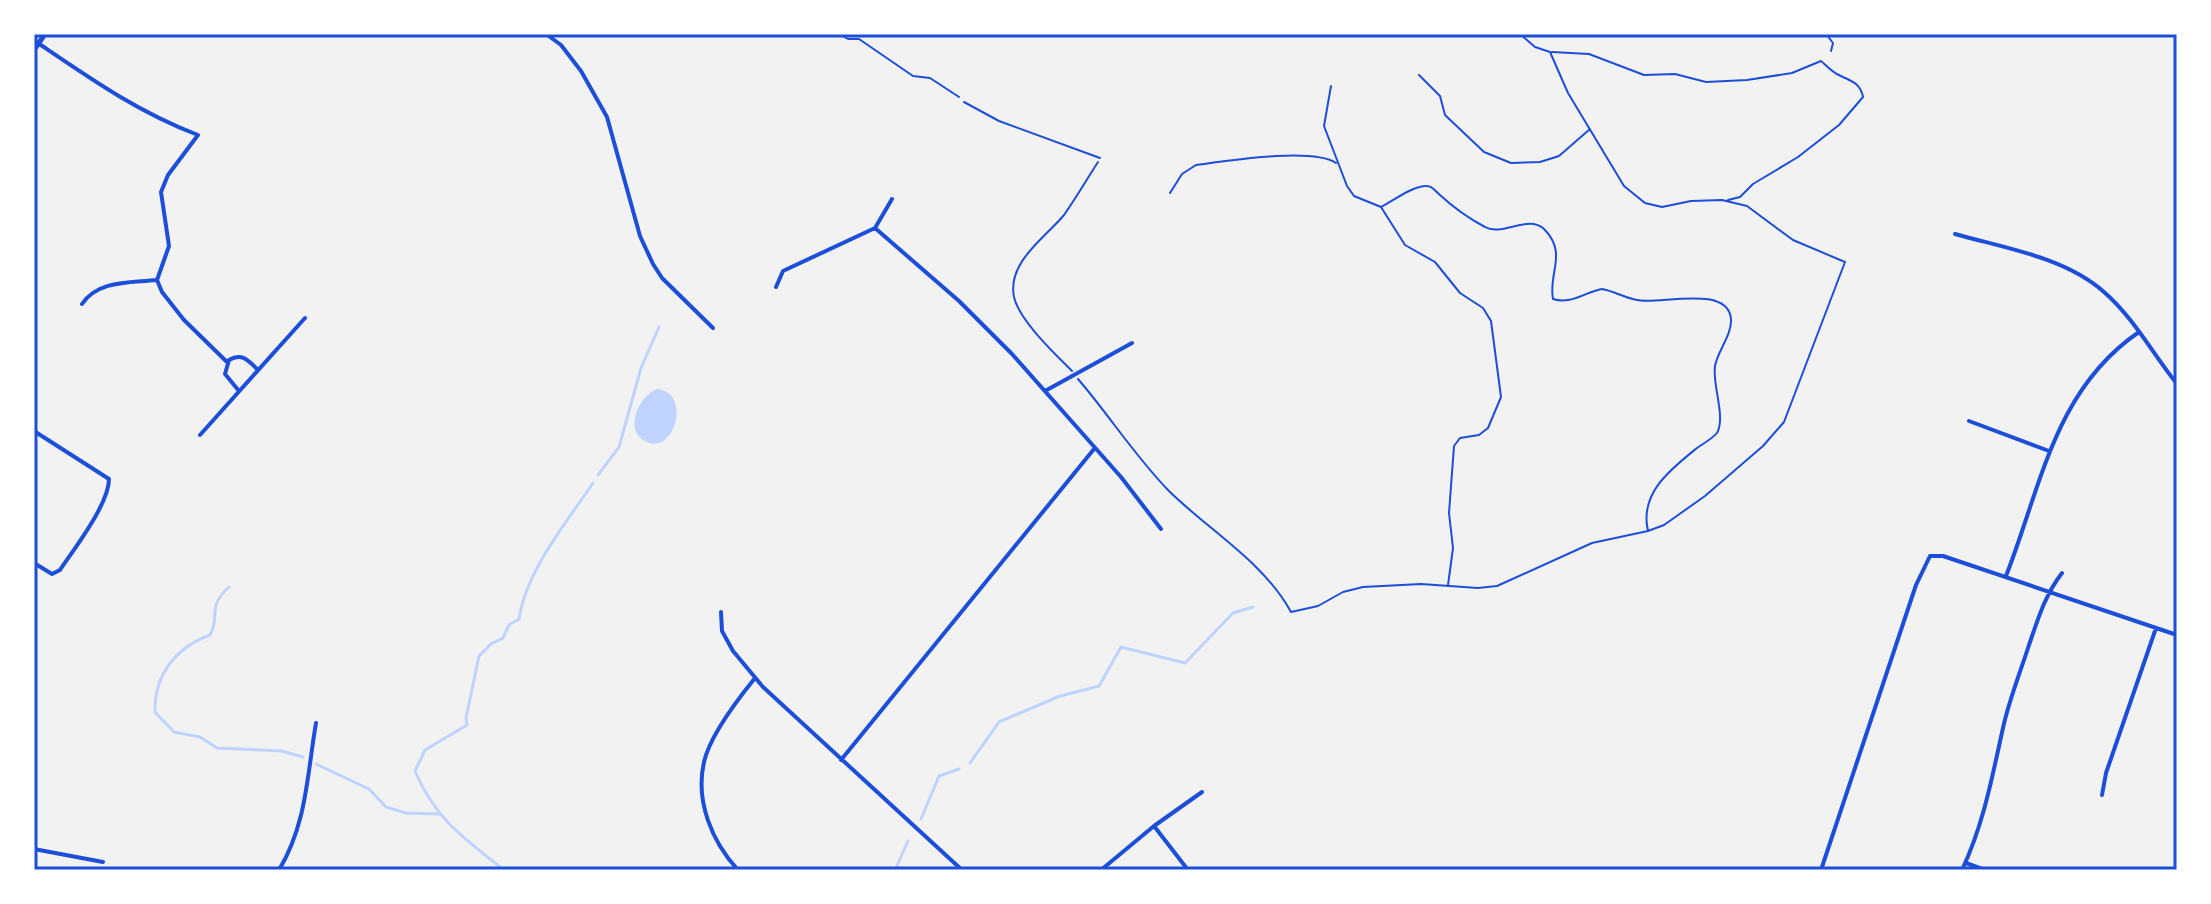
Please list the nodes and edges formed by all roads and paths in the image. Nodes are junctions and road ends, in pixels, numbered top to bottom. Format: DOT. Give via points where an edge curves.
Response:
graph roads {
  1 [pos="45,34"];
  2 [pos="546,34"];
  3 [pos="839,34"];
  4 [pos="1520,34"];
  5 [pos="1826,34"];
  6 [pos="38,43"];
  7 [pos="34,50"];
  8 [pos="1831,51"];
  9 [pos="1550,52"];
  10 [pos="1419,75"];
  11 [pos="1331,86"];
  12 [pos="964,102"];
  13 [pos="1590,129"];
  14 [pos="1100,158"];
  15 [pos="1337,164"];
  16 [pos="1170,193"];
  17 [pos="892,199"];
  18 [pos="1722,200"];
  19 [pos="1381,207"];
  20 [pos="875,228"];
  21 [pos="1955,234"];
  22 [pos="157,280"];
  23 [pos="776,287"];
  24 [pos="82,304"];
  25 [pos="305,318"];
  26 [pos="713,328"];
  27 [pos="2139,332"];
  28 [pos="1132,343"];
  29 [pos="227,362"];
  30 [pos="258,370"];
  31 [pos="1075,375"];
  32 [pos="2177,384"];
  33 [pos="239,391"];
  34 [pos="1045,391"];
  35 [pos="1969,421"];
  36 [pos="34,431"];
  37 [pos="200,435"];
  38 [pos="1094,449"];
  39 [pos="2050,451"];
  40 [pos="1161,529"];
  41 [pos="1648,531"];
  42 [pos="34,563"];
  43 [pos="2062,573"];
  44 [pos="2006,576"];
  45 [pos="1448,586"];
  46 [pos="2048,591"];
  47 [pos="721,612"];
  48 [pos="2156,628"];
  49 [pos="2177,635"];
  50 [pos="755,678"];
  51 [pos="316,723"];
  52 [pos="841,760"];
  53 [pos="1202,792"];
  54 [pos="2102,795"];
  55 [pos="1154,826"];
  56 [pos="34,849"];
  57 [pos="103,862"];
  58 [pos="1966,863"];
  59 [pos="279,870"];
  60 [pos="738,870"];
  61 [pos="962,870"];
  62 [pos="1101,870"];
  63 [pos="1188,870"];
  64 [pos="1821,870"];
  65 [pos="1962,870"];
  66 [pos="1985,870"];
  1 -- 6 [label="street"];
  2 -- 26 [label="street" via="581,71 607,117 640,236 653,264"];
  3 -- 12 [label="path" via="867,44 913,76 930,78"];
  4 -- 9 [label="path"];
  5 -- 8 [label="path" via="1833,43"];
  6 -- 7 [label="street"];
  6 -- 22 [label="street" via="130,105 198,135 161,192 169,246"];
  9 -- 13 [label="path"];
  9 -- 18 [label="path" via="1589,54 1644,75 1675,74 1706,82 1792,73 1821,61 1863,91 1839,125 1798,157 1740,197"];
  10 -- 13 [label="path" via="1440,96 1445,115 1474,143 1511,163 1559,156"];
  11 -- 15 [label="path" via="1324,126"];
  12 -- 14 [label="lane" via="999,121"];
  13 -- 18 [label="path" via="1624,186 1645,203 1662,207"];
  14 -- 31 [label="path" via="1067,211 1022,260 1013,285 1023,316"];
  15 -- 16 [label="path" via="1307,155 1196,165 1182,174"];
  15 -- 19 [label="path" via="1354,196"];
  17 -- 20 [label="street"];
  18 -- 41 [label="path" via="1747,206 1793,240 1845,262 1784,422 1705,496"];
  19 -- 41 [label="path" via="1423,186 1432,187 1489,230 1537,225 1554,247 1557,267 1551,289 1553,299 1561,302 1602,289 1639,301 1703,298 1725,307 1731,317 1715,367 1716,433 1672,469 1650,498"];
  19 -- 45 [label="path" via="1405,245 1435,262 1491,321 1501,397 1488,428 1460,438 1454,446"];
  20 -- 23 [label="street" via="783,271"];
  20 -- 34 [label="street" via="959,301"];
  21 -- 27 [label="street" via="2070,270 2105,292"];
  22 -- 24 [label="street" via="97,288"];
  22 -- 29 [label="street" via="184,320"];
  25 -- 30 [label="street"];
  27 -- 32 [label="street"];
  27 -- 39 [label="street" via="2079,391"];
  28 -- 31 [label="street"];
  29 -- 30 [label="street" via="244,357"];
  29 -- 33 [label="street" via="225,374"];
  30 -- 33 [label="street"];
  31 -- 34 [label="street"];
  31 -- 45 [label="path" via="1147,467 1259,570 1291,612 1363,587"];
  33 -- 37 [label="street"];
  34 -- 38 [label="street"];
  35 -- 39 [label="street"];
  36 -- 42 [label="street" via="109,479 98,510 57,571 52,574"];
  38 -- 40 [label="street"];
  38 -- 52 [label="street"];
  39 -- 44 [label="street"];
  41 -- 45 [label="path" via="1592,543 1497,586"];
  43 -- 46 [label="street"];
  44 -- 46 [label="street"];
  44 -- 64 [label="street" via="1943,556 1930,556 1923,565"];
  46 -- 48 [label="street"];
  46 -- 58 [label="street"];
  47 -- 50 [label="street" via="722,631"];
  48 -- 49 [label="street"];
  48 -- 54 [label="street"];
  50 -- 52 [label="street"];
  50 -- 60 [label="street" via="731,708 704,761 705,815 717,843"];
  51 -- 59 [label="street" via="304,812"];
  52 -- 61 [label="street"];
  53 -- 55 [label="street"];
  55 -- 62 [label="street"];
  55 -- 63 [label="street"];
  56 -- 57 [label="street"];
  58 -- 65 [label="street"];
  58 -- 66 [label="street"];
}
